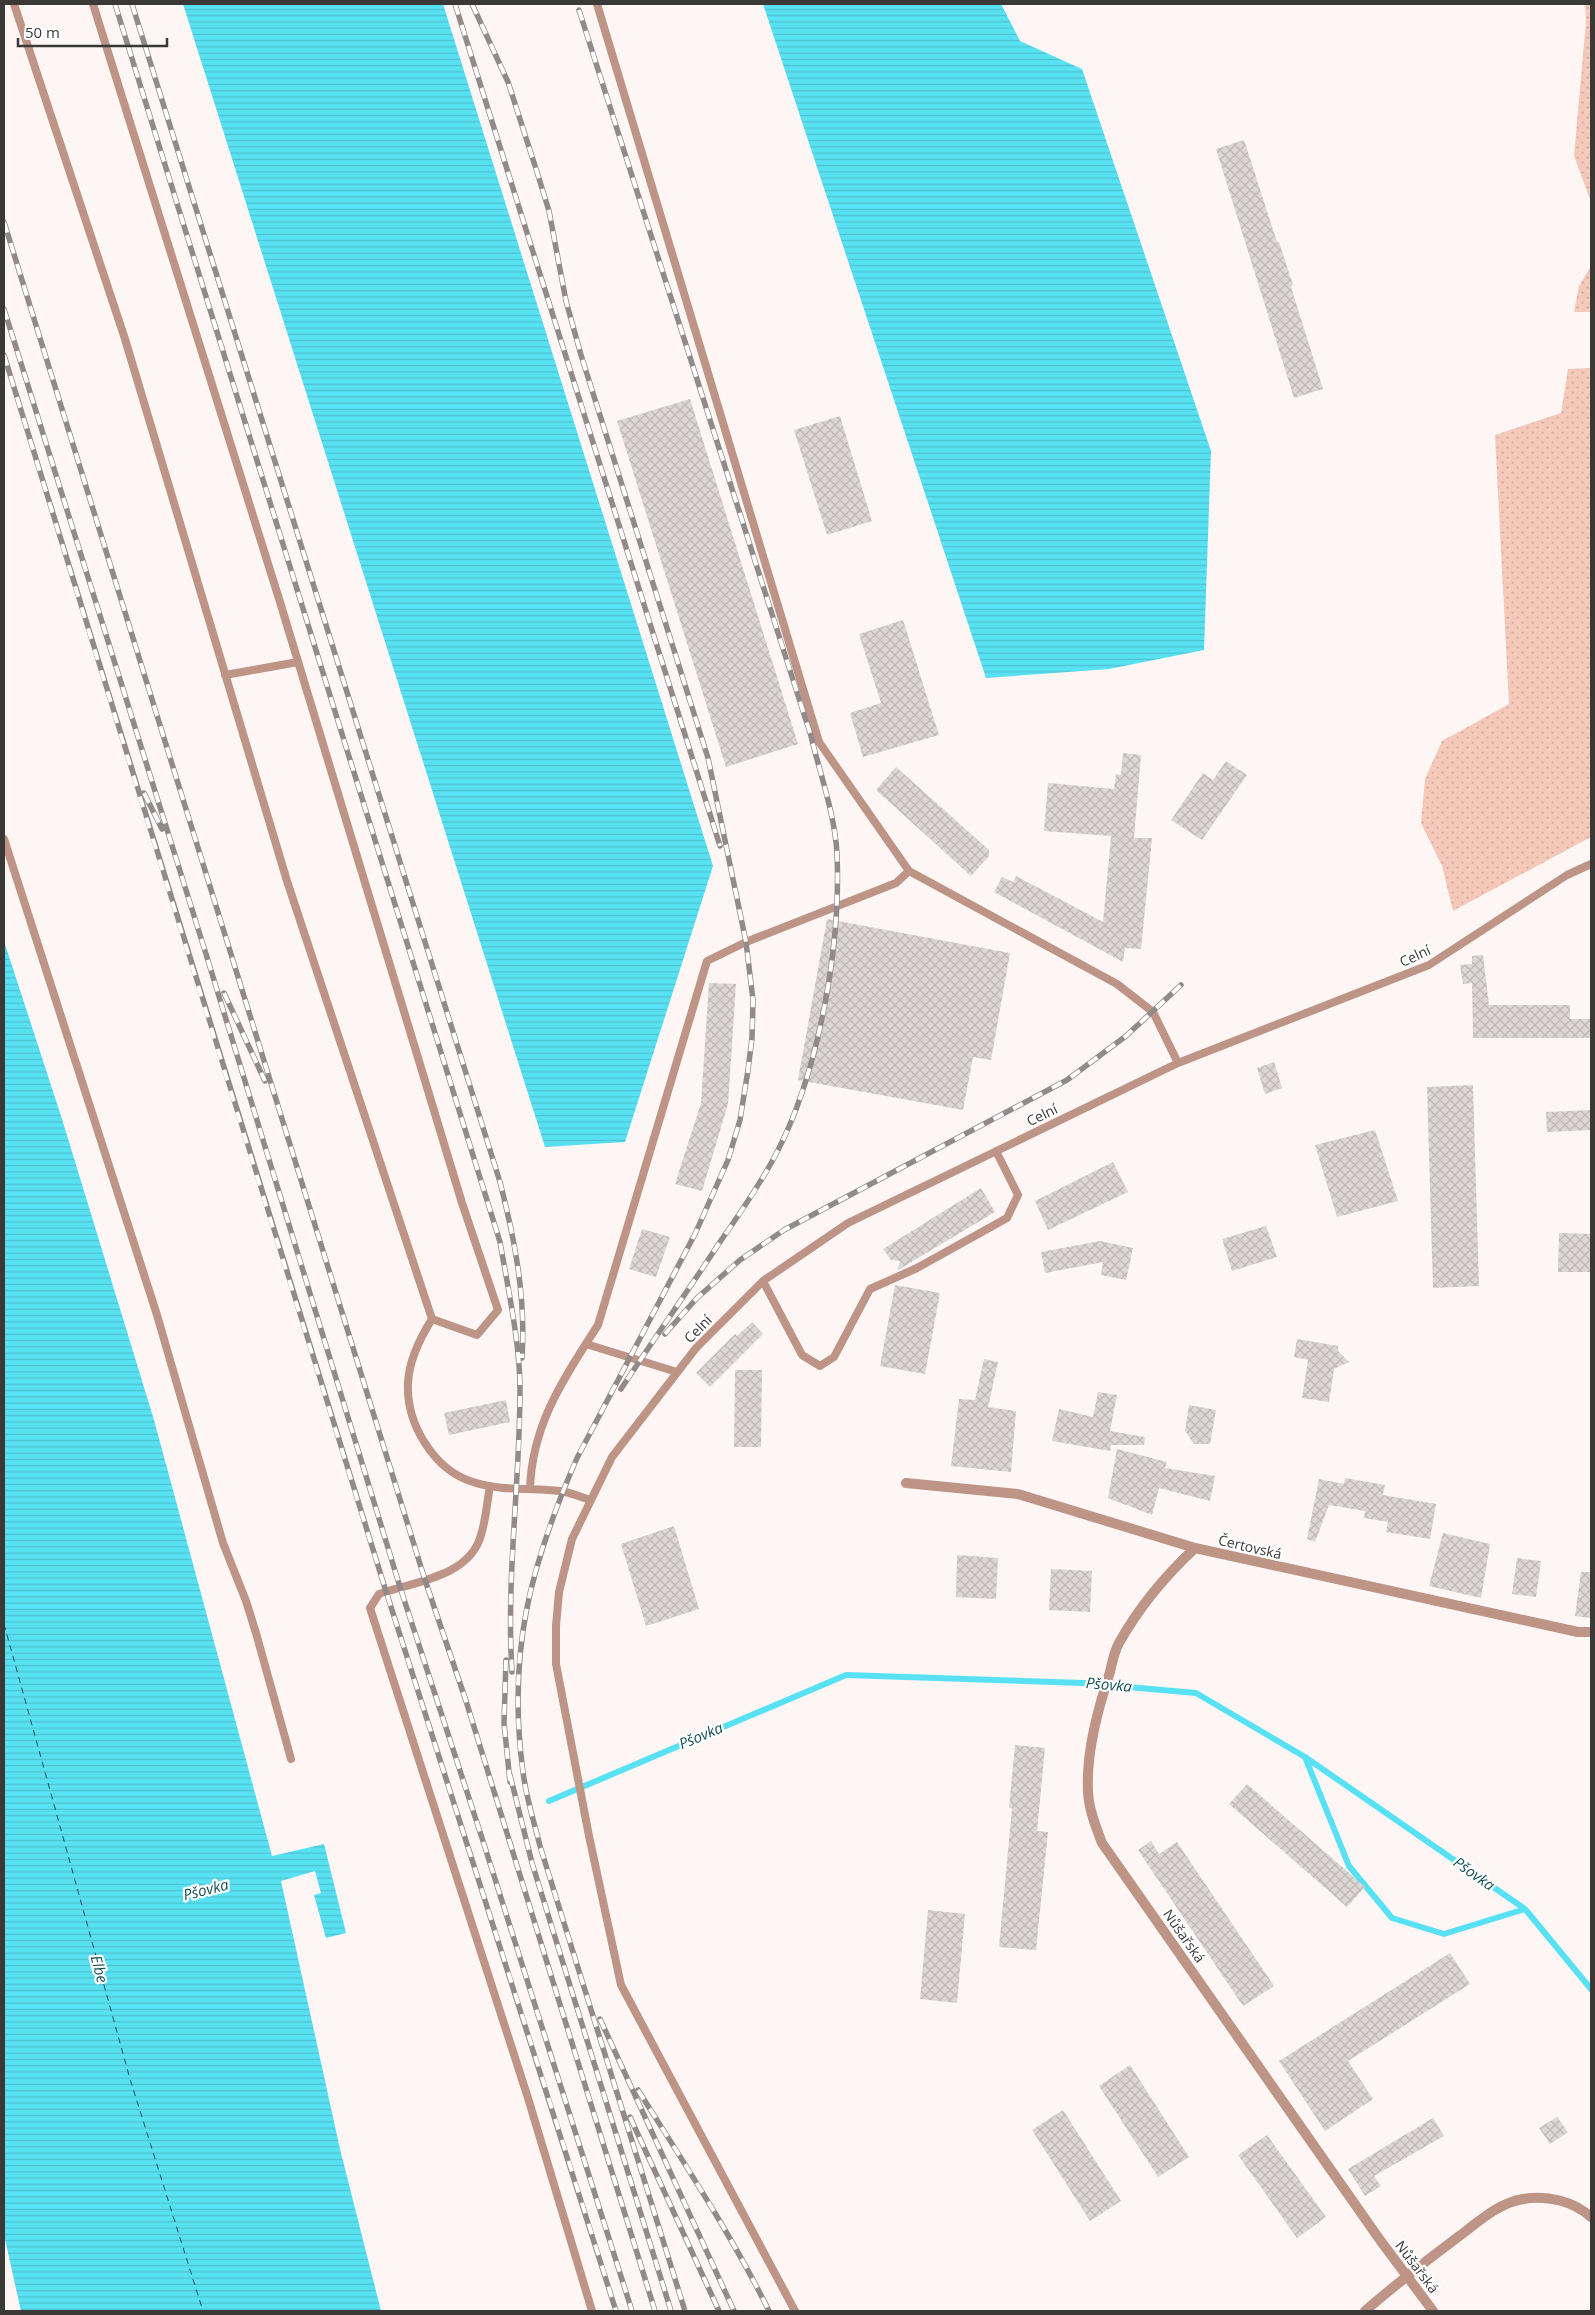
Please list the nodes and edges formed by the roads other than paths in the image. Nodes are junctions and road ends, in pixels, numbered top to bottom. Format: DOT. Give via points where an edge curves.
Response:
graph roads {
  1 [pos="14,4"];
  2 [pos="93,4"];
  3 [pos="598,4"];
  4 [pos="298,662"];
  5 [pos="225,675"];
  6 [pos="4,839"];
  7 [pos="1591,864"];
  8 [pos="909,871"];
  9 [pos="1178,1063"];
  10 [pos="996,1152"];
  11 [pos="764,1281"];
  12 [pos="432,1319"];
  13 [pos="586,1344"];
  14 [pos="677,1372"];
  15 [pos="906,1483"];
  16 [pos="490,1486"];
  17 [pos="530,1489"];
  18 [pos="590,1500"];
  19 [pos="1195,1548"];
  20 [pos="1591,1632"];
  21 [pos="291,1759"];
  22 [pos="1591,2217"];
  23 [pos="1406,2276"];
  24 [pos="592,2311"];
  25 [pos="795,2311"];
  26 [pos="1365,2311"];
  27 [pos="1433,2311"];
  1 -- 5 [label="lane" via="125,339"];
  2 -- 4 [label="lane"];
  3 -- 8 [label="lane" via="819,742"];
  4 -- 5 [label="lane"];
  4 -- 12 [label="lane" via="462,1203 498,1310 477,1335"];
  5 -- 12 [label="lane" via="287,881"];
  6 -- 21 [label="lane" via="157,1315 223,1543 246,1601"];
  7 -- 9 [label="lane, Celní" via="1567,875 1429,965"];
  8 -- 9 [label="lane" via="1117,984 1153,1012"];
  8 -- 13 [label="lane" via="896,883 746,942 707,961 598,1325"];
  9 -- 10 [label="lane, Celní"];
  10 -- 11 [label="lane, Celní" via="848,1223"];
  10 -- 11 [label="lane" via="1018,1195 1007,1218 917,1268 870,1289 834,1358 820,1366 802,1355"];
  11 -- 14 [label="lane, Celní" via="696,1348"];
  12 -- 16 [label="lane" via="417,1342 408,1383 412,1413 426,1446 442,1464 463,1479"];
  13 -- 14 [label="lane"];
  13 -- 17 [label="lane" via="540,1427"];
  14 -- 18 [label="lane, Celní" via="612,1457"];
  15 -- 19 [label="street, Čertovská" via="1018,1494"];
  16 -- 17 [label="lane"];
  16 -- 24 [label="lane" via="481,1536 469,1556 461,1564 434,1577 379,1594 370,1608 528,2098"];
  17 -- 18 [label="lane" via="563,1492"];
  18 -- 25 [label="lane, Celní" via="572,1539 559,1592 556,1664 621,1985"];
  19 -- 20 [label="street, Čertovská" via="1568,1630"];
  19 -- 23 [label="street, Nůšařská" via="1167,1574 1118,1645 1094,1734 1088,1792 1093,1820 1102,1843"];
  22 -- 23 [label="street" via="1563,2201 1522,2199 1487,2216"];
  23 -- 26 [label="street"];
  23 -- 27 [label="street, Nůšařská"];
}
